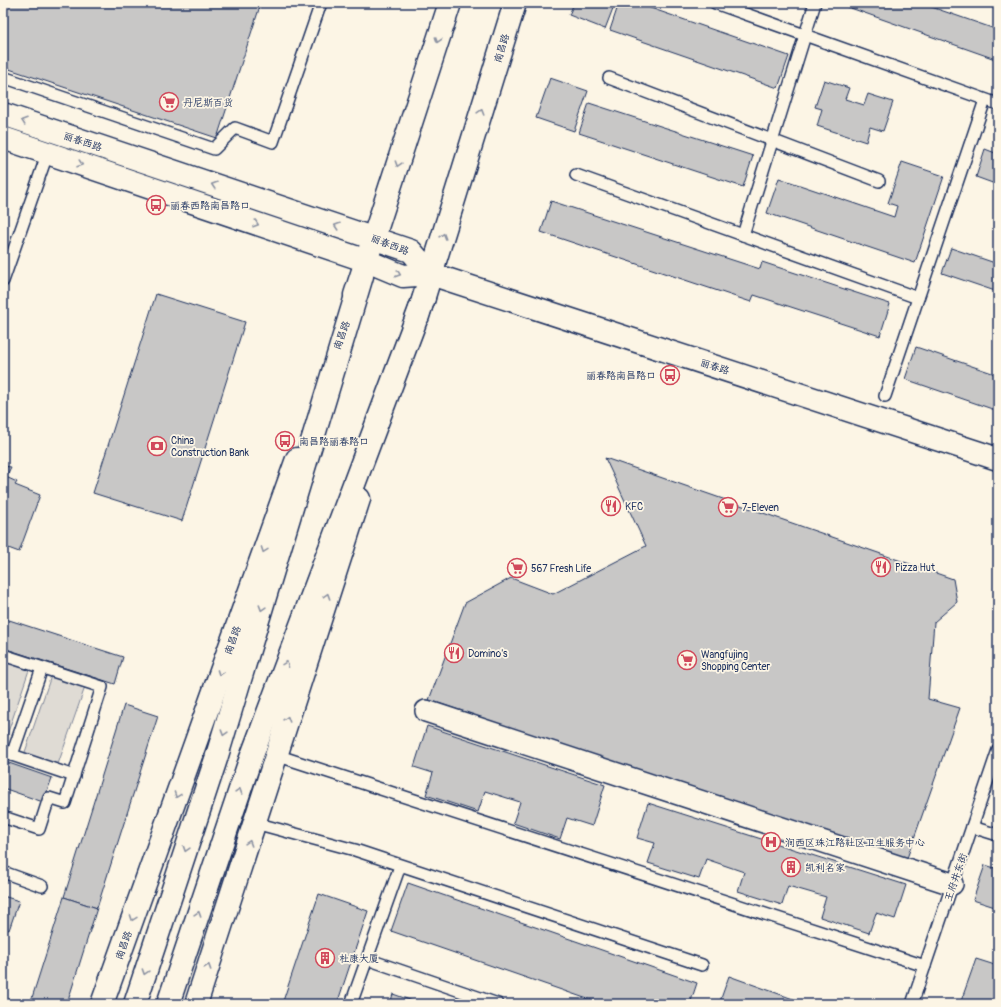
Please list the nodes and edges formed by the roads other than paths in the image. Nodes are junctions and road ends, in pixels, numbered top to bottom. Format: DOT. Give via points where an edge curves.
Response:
graph roads {
  1 [pos="321,3"];
  2 [pos="450,3"];
  3 [pos="515,3"];
  4 [pos="715,3"];
  5 [pos="816,3"];
  6 [pos="806,35"];
  7 [pos="3,77"];
  8 [pos="609,78"];
  9 [pos="985,100"];
  10 [pos="998,104"];
  11 [pos="3,114"];
  12 [pos="55,131"];
  13 [pos="3,138"];
  14 [pos="772,141"];
  15 [pos="48,154"];
  16 [pos="576,175"];
  17 [pos="879,181"];
  18 [pos="743,235"];
  19 [pos="374,238"];
  20 [pos="364,269"];
  21 [pos="432,274"];
  22 [pos="3,281"];
  23 [pos="424,298"];
  24 [pos="918,298"];
  25 [pos="885,396"];
  26 [pos="998,459"];
  27 [pos="3,655"];
  28 [pos="42,668"];
  29 [pos="426,711"];
  30 [pos="998,750"];
  31 [pos="8,753"];
  32 [pos="276,755"];
  33 [pos="74,776"];
  34 [pos="3,817"];
  35 [pos="255,823"];
  36 [pos="972,827"];
  37 [pos="998,835"];
  38 [pos="400,866"];
  39 [pos="3,872"];
  40 [pos="952,884"];
  41 [pos="42,886"];
  42 [pos="367,959"];
  43 [pos="702,965"];
  44 [pos="925,966"];
  45 [pos="102,1004"];
  46 [pos="135,1004"];
  47 [pos="168,1004"];
  48 [pos="196,1004"];
  49 [pos="351,1004"];
  50 [pos="498,1004"];
  51 [pos="912,1004"];
  1 -- 7 [label="lane" via="273,142 235,128 214,149"];
  2 -- 19 [label="main road, 南昌路, one-way"];
  21 -- 3 [label="main road, 南昌路, one-way"];
  4 -- 6 [label="lane"];
  5 -- 6 [label="lane"];
  6 -- 9 [label="lane"];
  6 -- 14 [label="lane"];
  8 -- 14 [label="lane"];
  9 -- 10 [label="lane"];
  9 -- 24 [label="lane"];
  12 -- 11 [label="main road, 丽春西路, one-way"];
  12 -- 15 [label="lane"];
  19 -- 12 [label="main road, 丽春西路, one-way"];
  13 -- 15 [label="main road"];
  14 -- 17 [label="lane"];
  14 -- 18 [label="lane"];
  15 -- 20 [label="main road, one-way"];
  15 -- 22 [label="lane"];
  16 -- 18 [label="lane"];
  18 -- 24 [label="lane"];
  19 -- 20 [label="main road, 南昌路"];
  19 -- 21 [label="main road, 丽春西路" via="411,251"];
  20 -- 21 [label="main road, one-way" via="403,276"];
  20 -- 45 [label="main road, 南昌路, one-way"];
  20 -- 46 [label="main road, 南昌路, one-way" via="216,759"];
  21 -- 23 [label="main road, 南昌路"];
  21 -- 26 [label="main road, 丽春路"];
  32 -- 23 [label="main road, 南昌路, one-way"];
  47 -- 23 [label="main road, 南昌路, one-way" via="248,766"];
  24 -- 25 [label="lane"];
  27 -- 28 [label="lane"];
  28 -- 31 [label="lane"];
  28 -- 33 [label="lane" via="102,687"];
  29 -- 40 [label="street"];
  30 -- 36 [label="lane, 王府井东街"];
  31 -- 33 [label="lane"];
  32 -- 35 [label="main road, 南昌路"];
  32 -- 44 [label="lane"];
  33 -- 34 [label="lane" via="65,803 49,798 39,829"];
  35 -- 38 [label="lane" via="355,850"];
  48 -- 35 [label="main road, 南昌路, one-way"];
  36 -- 37 [label="lane"];
  36 -- 40 [label="lane, 王府井东街"];
  38 -- 42 [label="lane"];
  38 -- 43 [label="lane"];
  39 -- 41 [label="lane"];
  40 -- 44 [label="lane, 王府井东街"];
  42 -- 49 [label="lane"];
  42 -- 50 [label="lane"];
  44 -- 51 [label="lane, 王府井东街"];
}
